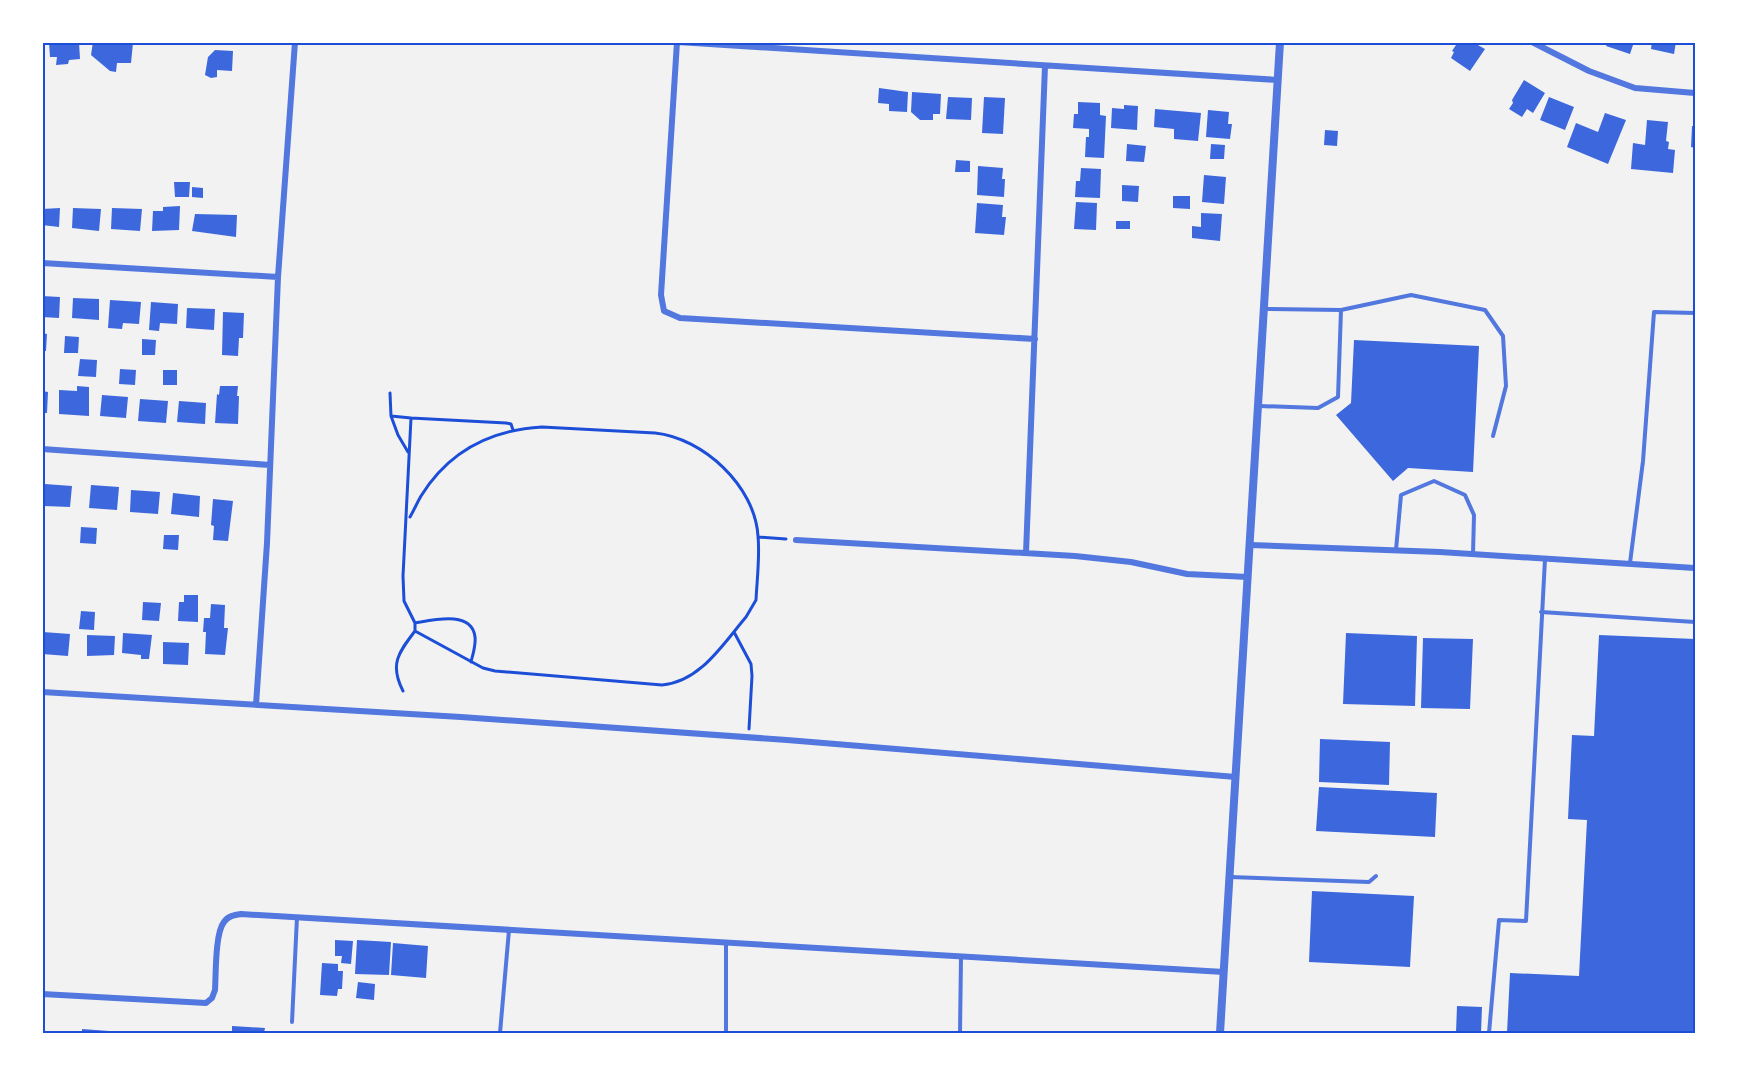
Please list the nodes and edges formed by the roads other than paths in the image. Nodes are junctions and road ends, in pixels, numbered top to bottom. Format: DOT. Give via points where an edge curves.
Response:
graph roads {
  1 [pos="296,42"];
  2 [pos="677,42"];
  3 [pos="1280,42"];
  4 [pos="1532,42"];
  5 [pos="1045,66"];
  6 [pos="1278,80"];
  7 [pos="1695,93"];
  8 [pos="42,263"];
  9 [pos="278,277"];
  10 [pos="1265,309"];
  11 [pos="1341,310"];
  12 [pos="1695,313"];
  13 [pos="1035,339"];
  14 [pos="1259,406"];
  15 [pos="1493,436"];
  16 [pos="42,449"];
  17 [pos="270,465"];
  18 [pos="796,540"];
  19 [pos="1250,544"];
  20 [pos="1396,550"];
  21 [pos="1026,553"];
  22 [pos="1473,554"];
  23 [pos="1545,558"];
  24 [pos="1630,563"];
  25 [pos="1695,567"];
  26 [pos="1248,577"];
  27 [pos="1541,612"];
  28 [pos="1695,622"];
  29 [pos="42,692"];
  30 [pos="256,705"];
  31 [pos="1236,777"];
  32 [pos="1376,876"];
  33 [pos="1230,877"];
  34 [pos="297,917"];
  35 [pos="509,930"];
  36 [pos="726,943"];
  37 [pos="961,957"];
  38 [pos="1224,972"];
  39 [pos="42,994"];
  40 [pos="291,1022"];
  41 [pos="500,1033"];
  42 [pos="726,1033"];
  43 [pos="960,1033"];
  44 [pos="1220,1033"];
  45 [pos="1490,1033"];
  1 -- 9 [label="street"];
  2 -- 5 [label="street"];
  2 -- 13 [label="street" via="661,295 664,311 680,318"];
  3 -- 6 [label="street"];
  4 -- 7 [label="street" via="1589,72 1635,87"];
  5 -- 6 [label="street"];
  5 -- 13 [label="street"];
  6 -- 10 [label="street"];
  8 -- 9 [label="street"];
  9 -- 17 [label="street"];
  10 -- 11 [label="lane"];
  10 -- 14 [label="street"];
  11 -- 14 [label="lane" via="1338,397 1318,408"];
  11 -- 15 [label="lane" via="1412,295 1485,310 1503,336 1506,386"];
  12 -- 24 [label="lane" via="1654,312 1643,461"];
  13 -- 21 [label="street"];
  14 -- 19 [label="street"];
  16 -- 17 [label="street"];
  17 -- 30 [label="street"];
  18 -- 21 [label="street"];
  19 -- 20 [label="street"];
  19 -- 26 [label="street"];
  20 -- 22 [label="street"];
  20 -- 22 [label="lane" via="1401,495 1434,481 1465,495 1474,515"];
  21 -- 26 [label="street" via="1131,562 1187,574"];
  22 -- 23 [label="street"];
  23 -- 24 [label="street"];
  23 -- 27 [label="lane"];
  24 -- 25 [label="street"];
  26 -- 31 [label="street"];
  27 -- 28 [label="lane"];
  27 -- 45 [label="lane" via="1526,921 1499,920"];
  29 -- 30 [label="street"];
  30 -- 31 [label="street" via="748,737"];
  31 -- 33 [label="street"];
  32 -- 33 [label="lane" via="1369,882"];
  33 -- 38 [label="street"];
  34 -- 35 [label="street"];
  34 -- 39 [label="street" via="241,914 222,923 215,990 206,1003"];
  34 -- 40 [label="lane"];
  35 -- 36 [label="street"];
  35 -- 41 [label="lane"];
  36 -- 37 [label="street"];
  36 -- 42 [label="lane"];
  37 -- 38 [label="street"];
  37 -- 43 [label="lane"];
  38 -- 44 [label="street"];
}
